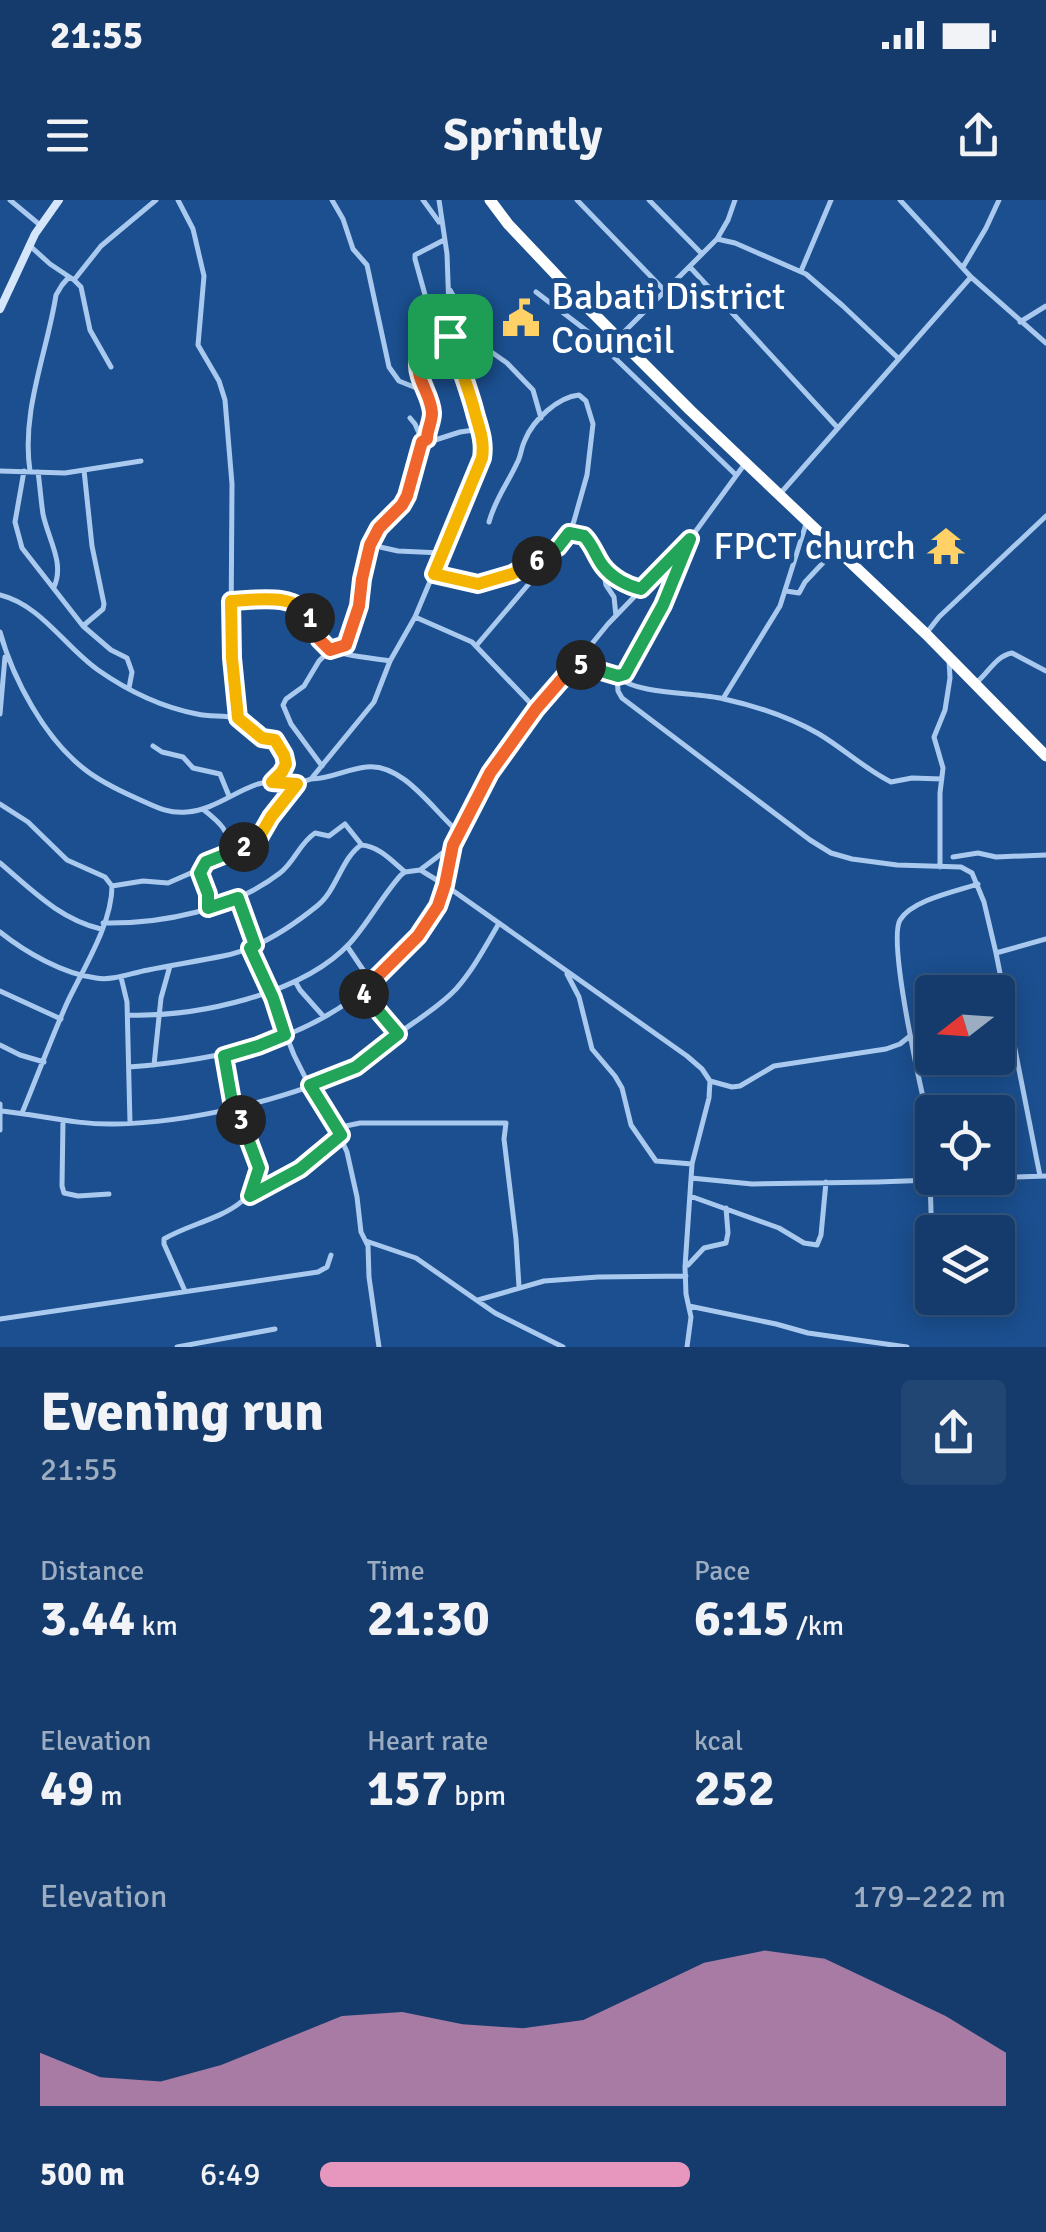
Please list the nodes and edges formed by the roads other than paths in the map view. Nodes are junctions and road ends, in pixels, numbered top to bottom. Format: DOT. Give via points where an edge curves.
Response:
graph roads {
  1 [pos="10,200"];
  2 [pos="60,200"];
  3 [pos="156,200"];
  4 [pos="178,200"];
  5 [pos="332,200"];
  6 [pos="423,200"];
  7 [pos="439,200"];
  8 [pos="490,200"];
  9 [pos="577,200"];
  10 [pos="649,200"];
  11 [pos="831,200"];
  12 [pos="900,200"];
  13 [pos="999,200"];
  14 [pos="732,202"];
  15 [pos="441,224"];
  16 [pos="40,225"];
  17 [pos="717,238"];
  18 [pos="444,240"];
  19 [pos="30,245"];
  20 [pos="702,254"];
  21 [pos="690,267"];
  22 [pos="962,267"];
  23 [pos="801,271"];
  24 [pos="972,277"];
  25 [pos="72,278"];
  26 [pos="447,285"];
  27 [pos="665,290"];
  28 [pos="536,292"];
  29 [pos="1046,306"];
  30 [pos="0,309"];
  31 [pos="1020,322"];
  32 [pos="450,336"];
  33 [pos="619,338"];
  34 [pos="433,343"];
  35 [pos="1046,343"];
  36 [pos="898,358"];
  37 [pos="111,367"];
  38 [pos="424,391"];
  39 [pos="410,418"];
  40 [pos="541,418"];
  41 [pos="837,426"];
  42 [pos="481,429"];
  43 [pos="425,441"];
  44 [pos="141,462"];
  45 [pos="745,462"];
  46 [pos="84,470"];
  47 [pos="0,471"];
  48 [pos="30,472"];
  49 [pos="736,475"];
  50 [pos="779,495"];
  51 [pos="1046,516"];
  52 [pos="807,521"];
  53 [pos="489,522"];
  54 [pos="569,533"];
  55 [pos="690,539"];
  56 [pos="370,545"];
  57 [pos="558,547"];
  58 [pos="836,548"];
  59 [pos="442,553"];
  60 [pos="604,568"];
  61 [pos="434,574"];
  62 [pos="54,588"];
  63 [pos="641,589"];
  64 [pos="786,590"];
  65 [pos="0,595"];
  66 [pos="231,601"];
  67 [pos="616,616"];
  68 [pos="415,617"];
  69 [pos="83,626"];
  70 [pos="0,632"];
  71 [pos="926,634"];
  72 [pos="476,646"];
  73 [pos="330,650"];
  74 [pos="6,652"];
  75 [pos="949,656"];
  76 [pos="390,661"];
  77 [pos="575,664"];
  78 [pos="1046,671"];
  79 [pos="618,676"];
  80 [pos="974,684"];
  81 [pos="129,688"];
  82 [pos="723,698"];
  83 [pos="536,709"];
  84 [pos="0,714"];
  85 [pos="238,718"];
  86 [pos="153,746"];
  87 [pos="1046,756"];
  88 [pos="322,766"];
  89 [pos="311,779"];
  90 [pos="942,779"];
  91 [pos="272,782"];
  92 [pos="297,784"];
  93 [pos="229,796"];
  94 [pos="0,804"];
  95 [pos="204,810"];
  96 [pos="361,845"];
  97 [pos="453,845"];
  98 [pos="941,849"];
  99 [pos="228,852"];
  100 [pos="1046,854"];
  101 [pos="953,857"];
  102 [pos="0,863"];
  103 [pos="961,867"];
  104 [pos="940,868"];
  105 [pos="201,869"];
  106 [pos="420,870"];
  107 [pos="405,872"];
  108 [pos="978,884"];
  109 [pos="445,885"];
  110 [pos="112,886"];
  111 [pos="238,898"];
  112 [pos="208,908"];
  113 [pos="498,924"];
  114 [pos="102,926"];
  115 [pos="0,932"];
  116 [pos="1046,940"];
  117 [pos="253,946"];
  118 [pos="347,946"];
  119 [pos="996,953"];
  120 [pos="170,966"];
  121 [pos="566,972"];
  122 [pos="82,974"];
  123 [pos="121,977"];
  124 [pos="295,981"];
  125 [pos="372,983"];
  126 [pos="0,991"];
  127 [pos="362,992"];
  128 [pos="270,993"];
  129 [pos="159,1014"];
  130 [pos="128,1016"];
  131 [pos="61,1018"];
  132 [pos="324,1018"];
  133 [pos="398,1034"];
  134 [pos="285,1035"];
  135 [pos="910,1036"];
  136 [pos="0,1045"];
  137 [pos="224,1056"];
  138 [pos="44,1062"];
  139 [pos="154,1065"];
  140 [pos="129,1067"];
  141 [pos="710,1081"];
  142 [pos="310,1085"];
  143 [pos="923,1095"];
  144 [pos="1,1108"];
  145 [pos="232,1108"];
  146 [pos="22,1113"];
  147 [pos="62,1120"];
  148 [pos="130,1123"];
  149 [pos="336,1128"];
  150 [pos="0,1130"];
  151 [pos="341,1135"];
  152 [pos="692,1164"];
  153 [pos="1043,1176"];
  154 [pos="1015,1177"];
  155 [pos="691,1178"];
  156 [pos="915,1180"];
  157 [pos="826,1182"];
  158 [pos="109,1194"];
  159 [pos="250,1196"];
  160 [pos="690,1196"];
  161 [pos="726,1208"];
  162 [pos="366,1242"];
  163 [pos="331,1254"];
  164 [pos="686,1267"];
  165 [pos="686,1276"];
  166 [pos="519,1287"];
  167 [pos="186,1292"];
  168 [pos="478,1300"];
  169 [pos="689,1306"];
  170 [pos="0,1319"];
  171 [pos="275,1329"];
  172 [pos="812,1334"];
  173 [pos="177,1347"];
  174 [pos="379,1347"];
  175 [pos="562,1347"];
  176 [pos="687,1347"];
  177 [pos="811,1347"];
  178 [pos="907,1347"];
  1 -- 16 [label="street"];
  2 -- 16 [label="street"];
  3 -- 25 [label="street"];
  4 -- 66 [label="street" via="204,276 198,344 225,400"];
  5 -- 38 [label="street" via="353,249 368,265 389,367 399,381"];
  6 -- 15 [label="street"];
  7 -- 15 [label="street"];
  8 -- 33 [label="highway"];
  9 -- 27 [label="street"];
  10 -- 20 [label="street"];
  11 -- 23 [label="street"];
  12 -- 22 [label="street"];
  13 -- 22 [label="street"];
  14 -- 17 [label="street"];
  15 -- 18 [label="street"];
  16 -- 19 [label="street"];
  17 -- 20 [label="street"];
  17 -- 23 [label="street"];
  18 -- 26 [label="street"];
  18 -- 34 [label="street" via="415,255"];
  19 -- 25 [label="street"];
  19 -- 30 [label="street"];
  20 -- 21 [label="street"];
  21 -- 27 [label="street"];
  21 -- 41 [label="street"];
  22 -- 24 [label="street"];
  23 -- 36 [label="street"];
  24 -- 31 [label="street"];
  24 -- 36 [label="street"];
  25 -- 37 [label="street"];
  25 -- 48 [label="street" via="56,295 35,384"];
  26 -- 32 [label="street"];
  26 -- 40 [label="street" via="480,344 533,390"];
  27 -- 33 [label="street"];
  28 -- 49 [label="street" via="588,331"];
  29 -- 31 [label="street"];
  31 -- 35 [label="street"];
  32 -- 34 [label="street"];
  32 -- 42 [label="street"];
  33 -- 45 [label="highway"];
  34 -- 38 [label="street" via="418,362"];
  36 -- 41 [label="street"];
  38 -- 43 [label="street" via="432,413"];
  39 -- 43 [label="street"];
  40 -- 53 [label="street"];
  40 -- 54 [label="street" via="574,394 590,410 587,475"];
  41 -- 50 [label="street"];
  42 -- 43 [label="street"];
  42 -- 59 [label="street" via="482,458"];
  43 -- 56 [label="street" via="407,496"];
  44 -- 46 [label="street"];
  45 -- 49 [label="street"];
  45 -- 50 [label="highway"];
  46 -- 48 [label="street"];
  46 -- 69 [label="street" via="104,609"];
  47 -- 48 [label="street"];
  48 -- 62 [label="street" via="58,563"];
  48 -- 62 [label="street" via="15,516 18,536"];
  49 -- 55 [label="street"];
  50 -- 52 [label="highway"];
  51 -- 71 [label="street"];
  52 -- 58 [label="highway"];
  52 -- 64 [label="street"];
  54 -- 57 [label="street"];
  54 -- 60 [label="street" via="588,539"];
  55 -- 63 [label="street"];
  55 -- 79 [label="street" via="663,605 628,670"];
  56 -- 59 [label="street"];
  56 -- 73 [label="street" via="354,626 345,646"];
  57 -- 61 [label="street" via="525,568 481,583"];
  57 -- 72 [label="street"];
  58 -- 64 [label="street" via="799,593"];
  58 -- 71 [label="highway"];
  59 -- 61 [label="street"];
  60 -- 63 [label="street"];
  60 -- 67 [label="street"];
  61 -- 68 [label="street"];
  62 -- 69 [label="street"];
  63 -- 67 [label="street"];
  64 -- 82 [label="street"];
  65 -- 81 [label="street" via="30,609 97,670"];
  66 -- 73 [label="street" via="300,606"];
  66 -- 85 [label="street"];
  67 -- 77 [label="street"];
  68 -- 72 [label="street"];
  68 -- 76 [label="street"];
  69 -- 81 [label="street" via="128,658"];
  70 -- 74 [label="street"];
  71 -- 75 [label="highway"];
  72 -- 83 [label="street"];
  73 -- 76 [label="street"];
  73 -- 88 [label="street" via="283,705"];
  74 -- 84 [label="street"];
  74 -- 95 [label="street" via="42,721 84,770 155,808"];
  75 -- 80 [label="highway"];
  75 -- 90 [label="street" via="945,710 934,737"];
  76 -- 88 [label="street" via="374,702"];
  77 -- 79 [label="street"];
  77 -- 83 [label="street"];
  78 -- 80 [label="street" via="1007,653"];
  79 -- 82 [label="street" via="632,686"];
  79 -- 104 [label="street" via="622,698 810,840 867,861"];
  80 -- 87 [label="highway"];
  81 -- 85 [label="street" via="183,711"];
  82 -- 90 [label="street" via="818,733 891,782"];
  83 -- 97 [label="street" via="490,773"];
  85 -- 91 [label="street" via="280,748 286,764"];
  86 -- 93 [label="street" via="220,774"];
  88 -- 89 [label="street"];
  89 -- 92 [label="street"];
  89 -- 97 [label="street" via="365,767 393,772 455,829"];
  90 -- 98 [label="street"];
  91 -- 92 [label="street"];
  91 -- 93 [label="street"];
  92 -- 99 [label="street" via="255,842"];
  93 -- 95 [label="street"];
  94 -- 110 [label="street" via="67,860"];
  95 -- 99 [label="street" via="228,836"];
  96 -- 107 [label="street"];
  96 -- 111 [label="street" via="345,824 330,836 315,832 285,868"];
  96 -- 117 [label="street" via="319,904"];
  97 -- 106 [label="street"];
  97 -- 109 [label="street"];
  98 -- 101 [label="street"];
  98 -- 104 [label="street"];
  99 -- 105 [label="street"];
  100 -- 101 [label="street"];
  101 -- 103 [label="street"];
  102 -- 114 [label="street" via="54,908"];
  103 -- 104 [label="street"];
  103 -- 108 [label="street"];
  105 -- 110 [label="street" via="168,884"];
  105 -- 112 [label="street"];
  106 -- 107 [label="street"];
  106 -- 109 [label="street"];
  107 -- 118 [label="street"];
  108 -- 119 [label="street"];
  108 -- 135 [label="street" via="920,905 898,924"];
  109 -- 113 [label="street"];
  109 -- 125 [label="street" via="418,936"];
  110 -- 114 [label="street"];
  111 -- 112 [label="street"];
  111 -- 117 [label="street"];
  112 -- 114 [label="street"];
  113 -- 121 [label="street"];
  113 -- 133 [label="street" via="458,987"];
  114 -- 122 [label="street"];
  115 -- 122 [label="street"];
  116 -- 119 [label="street"];
  117 -- 120 [label="street"];
  117 -- 128 [label="street"];
  118 -- 124 [label="street"];
  118 -- 125 [label="street"];
  119 -- 153 [label="street"];
  120 -- 123 [label="street"];
  120 -- 129 [label="street"];
  121 -- 141 [label="street" via="687,1056"];
  121 -- 152 [label="street" via="592,1049 620,1083 639,1140 656,1161"];
  122 -- 123 [label="street"];
  122 -- 131 [label="street"];
  123 -- 130 [label="street"];
  124 -- 128 [label="street"];
  124 -- 132 [label="street"];
  125 -- 127 [label="street"];
  126 -- 131 [label="street"];
  127 -- 132 [label="street"];
  127 -- 133 [label="street"];
  128 -- 129 [label="street"];
  128 -- 134 [label="street"];
  129 -- 130 [label="street"];
  129 -- 139 [label="street"];
  130 -- 140 [label="street"];
  131 -- 138 [label="street"];
  132 -- 134 [label="street"];
  133 -- 142 [label="street" via="356,1067"];
  134 -- 137 [label="street"];
  134 -- 142 [label="street"];
  135 -- 141 [label="street" via="886,1049 774,1066 740,1086"];
  135 -- 143 [label="street"];
  136 -- 138 [label="street"];
  137 -- 139 [label="street"];
  137 -- 145 [label="street"];
  138 -- 146 [label="street"];
  139 -- 140 [label="street"];
  140 -- 148 [label="street"];
  141 -- 152 [label="street"];
  142 -- 145 [label="street"];
  142 -- 149 [label="street"];
  144 -- 146 [label="street"];
  144 -- 150 [label="street"];
  145 -- 148 [label="street"];
  145 -- 159 [label="street" via="259,1168"];
  146 -- 147 [label="street"];
  147 -- 148 [label="street"];
  147 -- 158 [label="street" via="64,1192"];
  149 -- 151 [label="street"];
  149 -- 166 [label="street" via="506,1123"];
  151 -- 159 [label="street" via="300,1169"];
  151 -- 162 [label="street"];
  152 -- 155 [label="street"];
  153 -- 154 [label="street"];
  155 -- 157 [label="street"];
  155 -- 160 [label="street"];
  156 -- 157 [label="street"];
  157 -- 161 [label="street" via="818,1245"];
  159 -- 167 [label="street" via="164,1238"];
  160 -- 161 [label="street"];
  160 -- 164 [label="street"];
  161 -- 164 [label="street" via="726,1243 704,1248"];
  162 -- 168 [label="street" via="416,1258"];
  162 -- 174 [label="street"];
  163 -- 167 [label="street" via="318,1272"];
  164 -- 165 [label="street"];
  165 -- 166 [label="street" via="575,1278"];
  165 -- 169 [label="street"];
  166 -- 168 [label="street"];
  167 -- 170 [label="street"];
  168 -- 175 [label="street"];
  169 -- 172 [label="street"];
  169 -- 176 [label="street"];
  171 -- 173 [label="street"];
  172 -- 177 [label="street"];
  172 -- 178 [label="street"];
}
